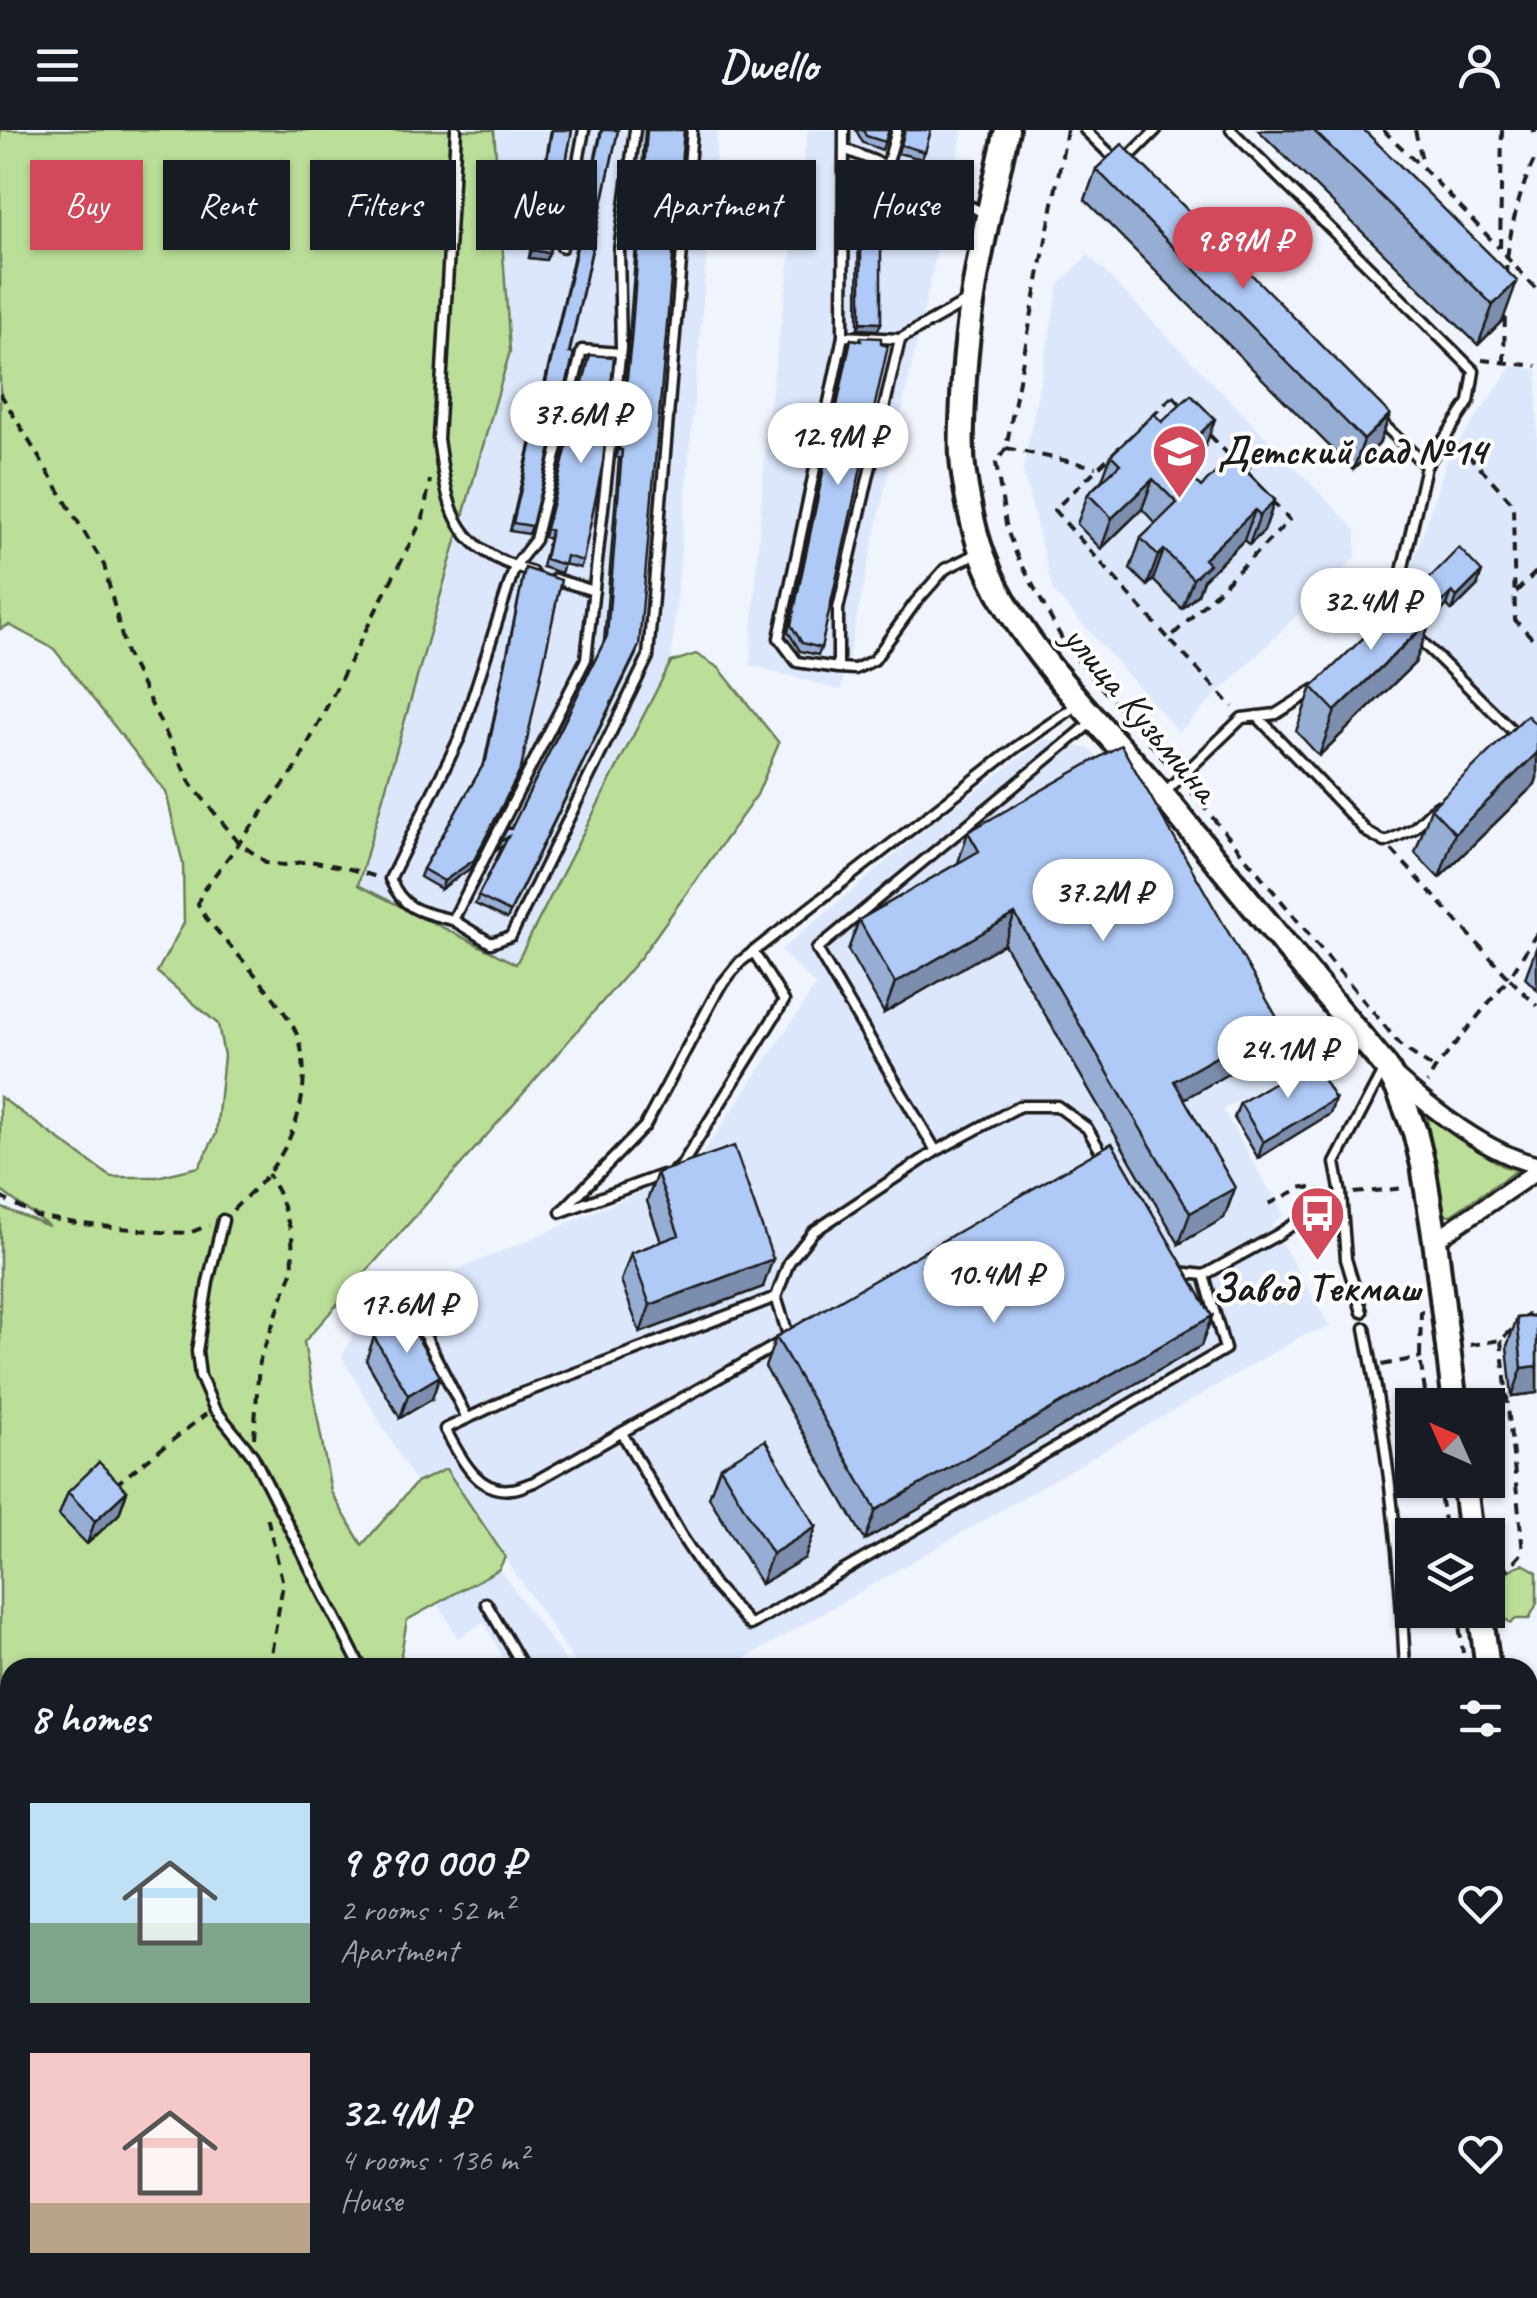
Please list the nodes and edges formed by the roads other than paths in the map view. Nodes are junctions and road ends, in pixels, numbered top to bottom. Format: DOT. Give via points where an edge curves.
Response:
graph roads {
  1 [pos="456,130"];
  2 [pos="584,130"];
  3 [pos="634,130"];
  4 [pos="692,130"];
  5 [pos="844,130"];
  6 [pos="896,130"];
  7 [pos="1006,130"];
  8 [pos="1086,130"];
  9 [pos="1156,130"];
  10 [pos="1231,130"];
  11 [pos="844,149"];
  12 [pos="578,160"];
  13 [pos="872,160"];
  14 [pos="888,160"];
  15 [pos="974,207"];
  16 [pos="988,214"];
  17 [pos="972,298"];
  18 [pos="843,336"];
  19 [pos="900,339"];
  20 [pos="620,353"];
  21 [pos="1370,412"];
  22 [pos="1426,466"];
  23 [pos="981,551"];
  24 [pos="515,566"];
  25 [pos="594,591"];
  26 [pos="1400,609"];
  27 [pos="1387,620"];
  28 [pos="838,668"];
  29 [pos="1325,680"];
  30 [pos="1088,711"];
  31 [pos="1258,716"];
  32 [pos="1501,744"];
  33 [pos="1162,795"];
  34 [pos="1438,804"];
  35 [pos="453,920"];
  36 [pos="754,952"];
  37 [pos="1386,1068"];
  38 [pos="936,1151"];
  39 [pos="1105,1160"];
  40 [pos="1537,1168"];
  41 [pos="1341,1194"];
  42 [pos="223,1220"];
  43 [pos="1436,1240"];
  44 [pos="1170,1270"];
  45 [pos="1204,1275"];
  46 [pos="776,1297"];
  47 [pos="1362,1312"];
  48 [pos="421,1328"];
  49 [pos="1365,1328"];
  50 [pos="1453,1388"];
  51 [pos="467,1418"];
  52 [pos="622,1432"];
  53 [pos="486,1603"];
  54 [pos="1482,1628"];
  55 [pos="356,1658"];
  56 [pos="518,1658"];
  57 [pos="1406,1658"];
  58 [pos="1487,1658"];
  1 -- 24 [label="lane" via="438,439 460,530 494,559"];
  2 -- 12 [label="lane"];
  3 -- 20 [label="lane" via="620,250"];
  4 -- 35 [label="lane" via="648,656 511,936 491,943"];
  5 -- 11 [label="lane"];
  6 -- 14 [label="lane"];
  7 -- 16 [label="main road, улица Кузьмина"];
  8 -- 9 [label="lane" via="1122,165"];
  10 -- 22 [label="lane" via="1474,371 1469,402"];
  11 -- 13 [label="lane"];
  11 -- 18 [label="lane"];
  15 -- 16 [label="lane"];
  16 -- 17 [label="main road, улица Кузьмина"];
  17 -- 19 [label="lane"];
  17 -- 23 [label="main road, улица Кузьмина" via="961,440"];
  18 -- 19 [label="lane"];
  18 -- 28 [label="lane" via="779,638 797,662"];
  19 -- 28 [label="lane" via="838,609"];
  20 -- 24 [label="lane" via="582,350 535,540"];
  20 -- 25 [label="lane"];
  21 -- 22 [label="lane"];
  22 -- 26 [label="lane" via="1396,598"];
  23 -- 28 [label="lane" via="945,568 874,660"];
  23 -- 30 [label="main road, улица Кузьмина" via="1022,628"];
  24 -- 25 [label="lane"];
  24 -- 35 [label="lane" via="460,737 390,879 398,896 419,911"];
  25 -- 35 [label="lane" via="586,659"];
  26 -- 27 [label="lane"];
  26 -- 32 [label="lane" via="1404,624 1514,732"];
  29 -- 31 [label="lane" via="1276,714"];
  30 -- 33 [label="main road, улица Кузьмина"];
  30 -- 36 [label="lane" via="1015,748"];
  30 -- 38 [label="lane" via="818,948"];
  31 -- 33 [label="lane" via="1242,718"];
  31 -- 34 [label="lane" via="1385,842 1413,829"];
  33 -- 37 [label="main road, улица Кузьмина"];
  36 -- 36 [label="lane" via="719,988 645,1126 561,1212 680,1168 784,1001"];
  37 -- 40 [label="street" via="1488,1146"];
  37 -- 41 [label="lane" via="1335,1162"];
  37 -- 43 [label="main road, улица Кузьмина" via="1415,1132"];
  38 -- 39 [label="lane" via="1020,1106 1057,1106 1086,1128"];
  38 -- 46 [label="lane" via="813,1232 790,1262"];
  40 -- 43 [label="street"];
  41 -- 45 [label="lane"];
  41 -- 47 [label="lane" via="1346,1258"];
  42 -- 55 [label="lane" via="197,1351 200,1376 214,1408 253,1456"];
  43 -- 50 [label="main road, улица Кузьмина"];
  44 -- 45 [label="lane"];
  45 -- 52 [label="lane" via="1225,1349 750,1625 682,1537"];
  46 -- 51 [label="lane"];
  46 -- 52 [label="lane" via="789,1338"];
  48 -- 51 [label="lane"];
  49 -- 57 [label="lane" via="1384,1428"];
  51 -- 52 [label="lane" via="445,1429 460,1456 490,1487 510,1490"];
  53 -- 56 [label="lane"];
  54 -- 58 [label="main road"];
}
